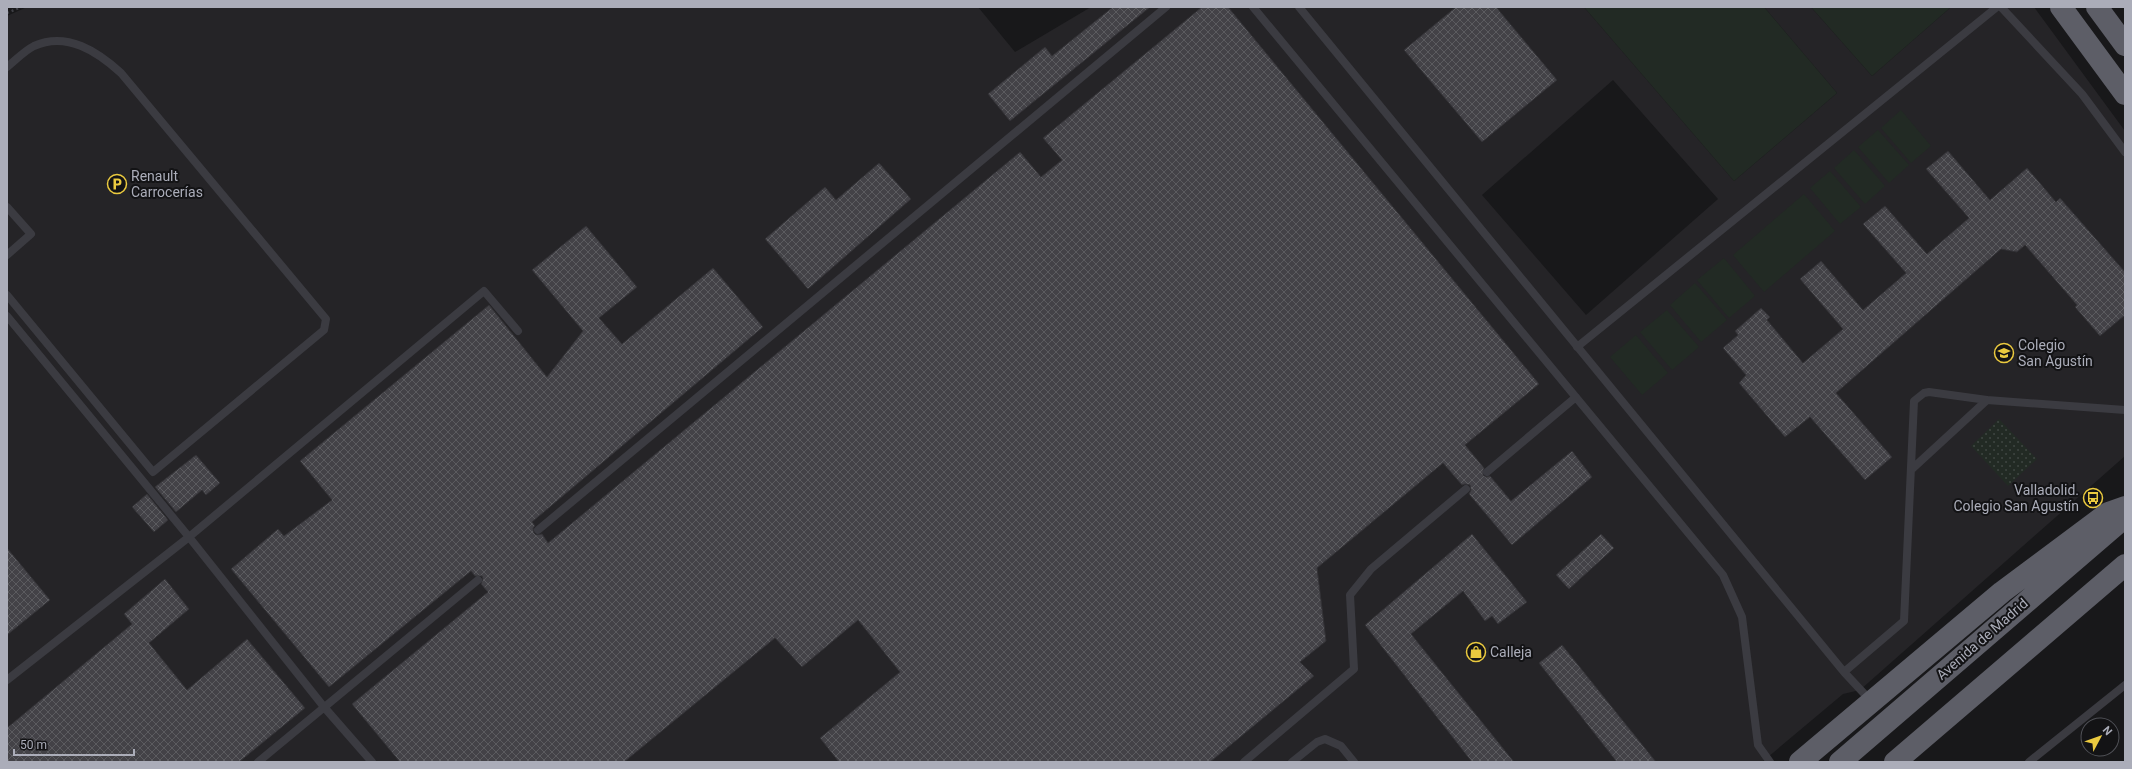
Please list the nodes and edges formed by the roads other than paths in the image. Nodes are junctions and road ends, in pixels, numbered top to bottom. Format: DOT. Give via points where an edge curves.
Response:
graph roads {
  1 [pos="1166,7"];
  2 [pos="1253,7"];
  3 [pos="1299,7"];
  4 [pos="1997,7"];
  5 [pos="2001,7"];
  6 [pos="2061,7"];
  7 [pos="2097,7"];
  8 [pos="2125,46"];
  9 [pos="7,67"];
  10 [pos="2125,94"];
  11 [pos="2125,152"];
  12 [pos="7,207"];
  13 [pos="7,255"];
  14 [pos="7,295"];
  15 [pos="7,316"];
  16 [pos="518,331"];
  17 [pos="1577,347"];
  18 [pos="1576,397"];
  19 [pos="1987,400"];
  20 [pos="2125,410"];
  21 [pos="1912,469"];
  22 [pos="1487,472"];
  23 [pos="1466,489"];
  24 [pos="2125,507"];
  25 [pos="2125,517"];
  26 [pos="538,530"];
  27 [pos="189,537"];
  28 [pos="2125,565"];
  29 [pos="478,580"];
  30 [pos="1844,672"];
  31 [pos="7,680"];
  32 [pos="2125,685"];
  33 [pos="1871,701"];
  34 [pos="324,707"];
  35 [pos="258,762"];
  36 [pos="372,762"];
  37 [pos="1244,762"];
  38 [pos="1292,762"];
  39 [pos="1354,762"];
  40 [pos="1770,762"];
  41 [pos="1800,762"];
  42 [pos="1840,762"];
  43 [pos="1895,762"];
  44 [pos="2029,762"];
  1 -- 26 [label="lane"];
  2 -- 18 [label="lane"];
  3 -- 17 [label="lane"];
  4 -- 17 [label="lane"];
  5 -- 11 [label="lane" via="2082,94"];
  6 -- 10 [label="highway"];
  7 -- 8 [label="highway"];
  9 -- 14 [label="lane" via="34,46 47,43 73,42 101,55 121,73 326,319 324,330 154,472"];
  12 -- 13 [label="lane" via="31,234"];
  15 -- 27 [label="lane"];
  16 -- 27 [label="lane" via="484,291"];
  17 -- 30 [label="lane"];
  18 -- 22 [label="lane"];
  18 -- 40 [label="lane" via="1723,575 1742,617 1758,745"];
  19 -- 20 [label="lane"];
  19 -- 21 [label="lane"];
  19 -- 21 [label="lane" via="1930,392 1919,395 1914,401"];
  21 -- 30 [label="lane" via="1904,621"];
  23 -- 37 [label="lane" via="1371,569 1350,595 1354,669"];
  24 -- 33 [label="highway" via="2108,513 2002,592"];
  25 -- 42 [label="highway, Avenida de Madrid"];
  27 -- 31 [label="lane"];
  27 -- 34 [label="lane"];
  28 -- 43 [label="highway"];
  29 -- 34 [label="lane"];
  30 -- 33 [label="lane"];
  32 -- 44 [label="lane"];
  33 -- 41 [label="highway"];
  34 -- 35 [label="lane"];
  34 -- 36 [label="lane"];
  38 -- 39 [label="lane" via="1316,742 1325,739 1341,746"];
}
